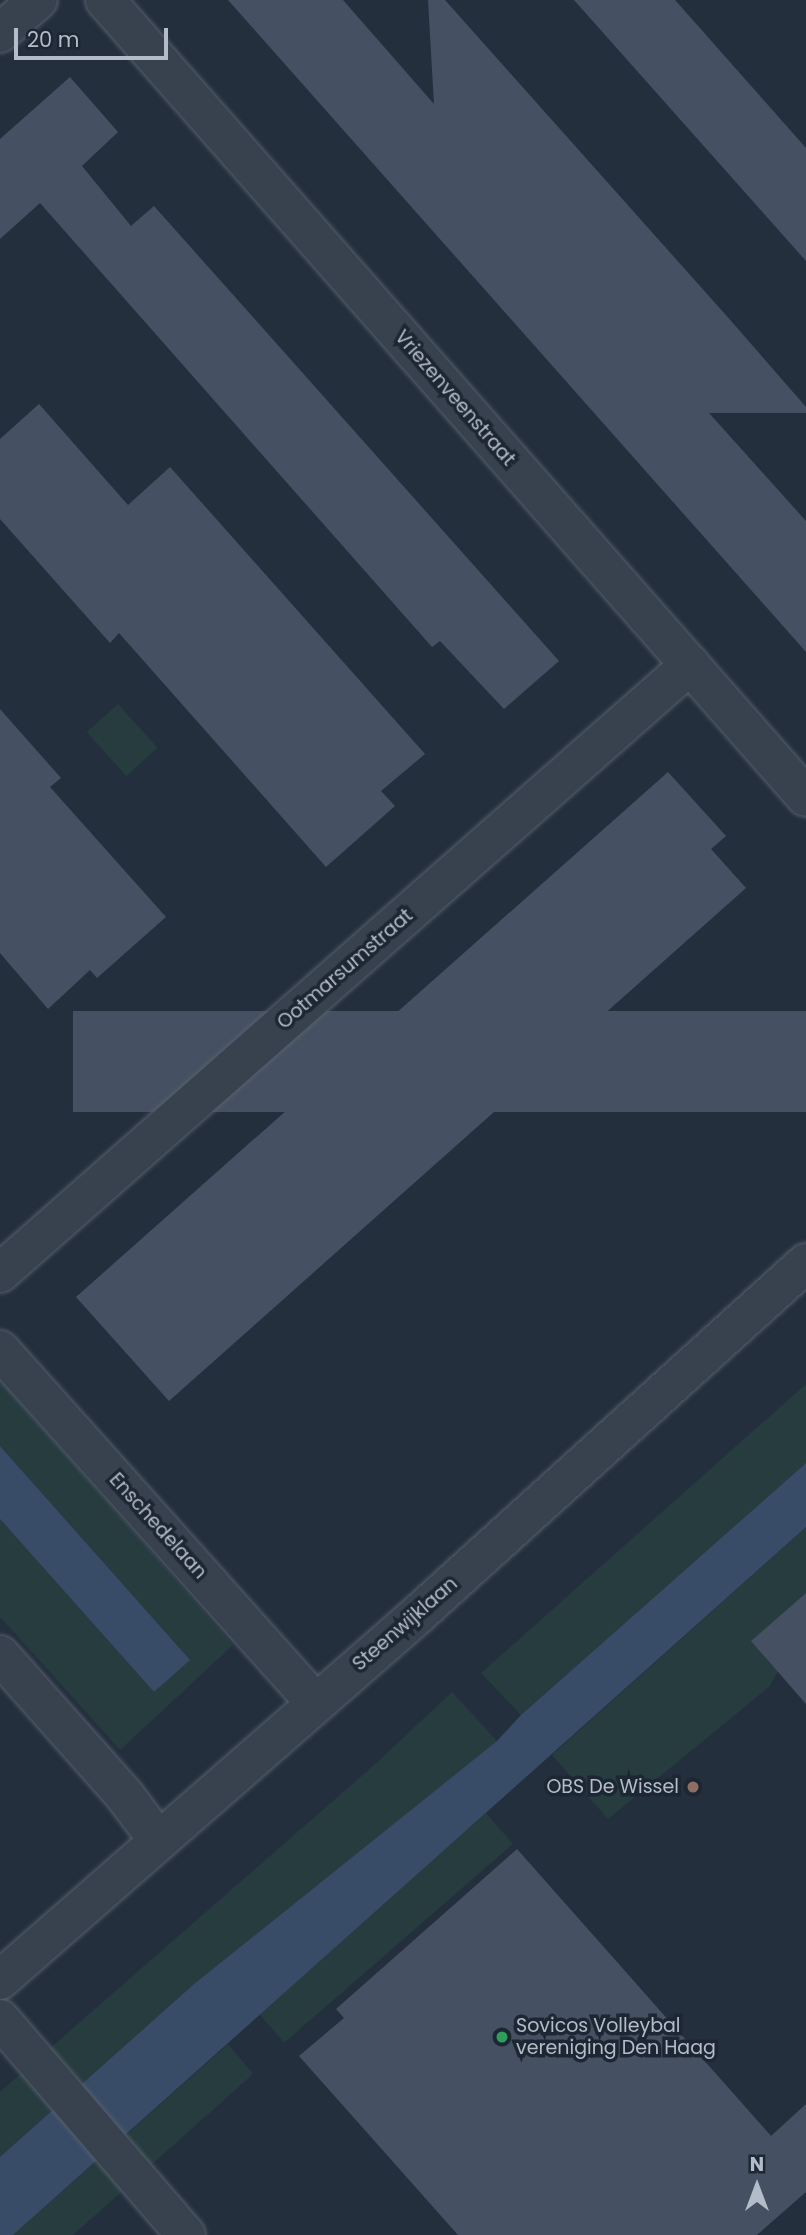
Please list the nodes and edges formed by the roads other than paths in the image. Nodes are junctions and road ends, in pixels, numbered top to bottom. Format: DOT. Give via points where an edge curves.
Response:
graph roads {
  1 [pos="38,0"];
  2 [pos="105,0"];
  3 [pos="0,33"];
  4 [pos="690,665"];
  5 [pos="806,797"];
  6 [pos="806,1264"];
  7 [pos="0,1273"];
  8 [pos="0,1350"];
  9 [pos="0,1655"];
  10 [pos="316,1703"];
  11 [pos="158,1840"];
  12 [pos="0,1980"];
  13 [pos="0,2019"];
  14 [pos="186,2235"];
  1 -- 3 [label="street"];
  2 -- 4 [label="street, Vriezenveenstraat"];
  4 -- 5 [label="street, Vriezenveenstraat"];
  4 -- 7 [label="street, Ootmarsumstraat"];
  6 -- 10 [label="street, Steenwijklaan"];
  8 -- 10 [label="street, Enschedelaan"];
  9 -- 11 [label="street"];
  10 -- 11 [label="street, Steenwijklaan"];
  11 -- 12 [label="street, Steenwijklaan"];
  13 -- 14 [label="street"];
}
